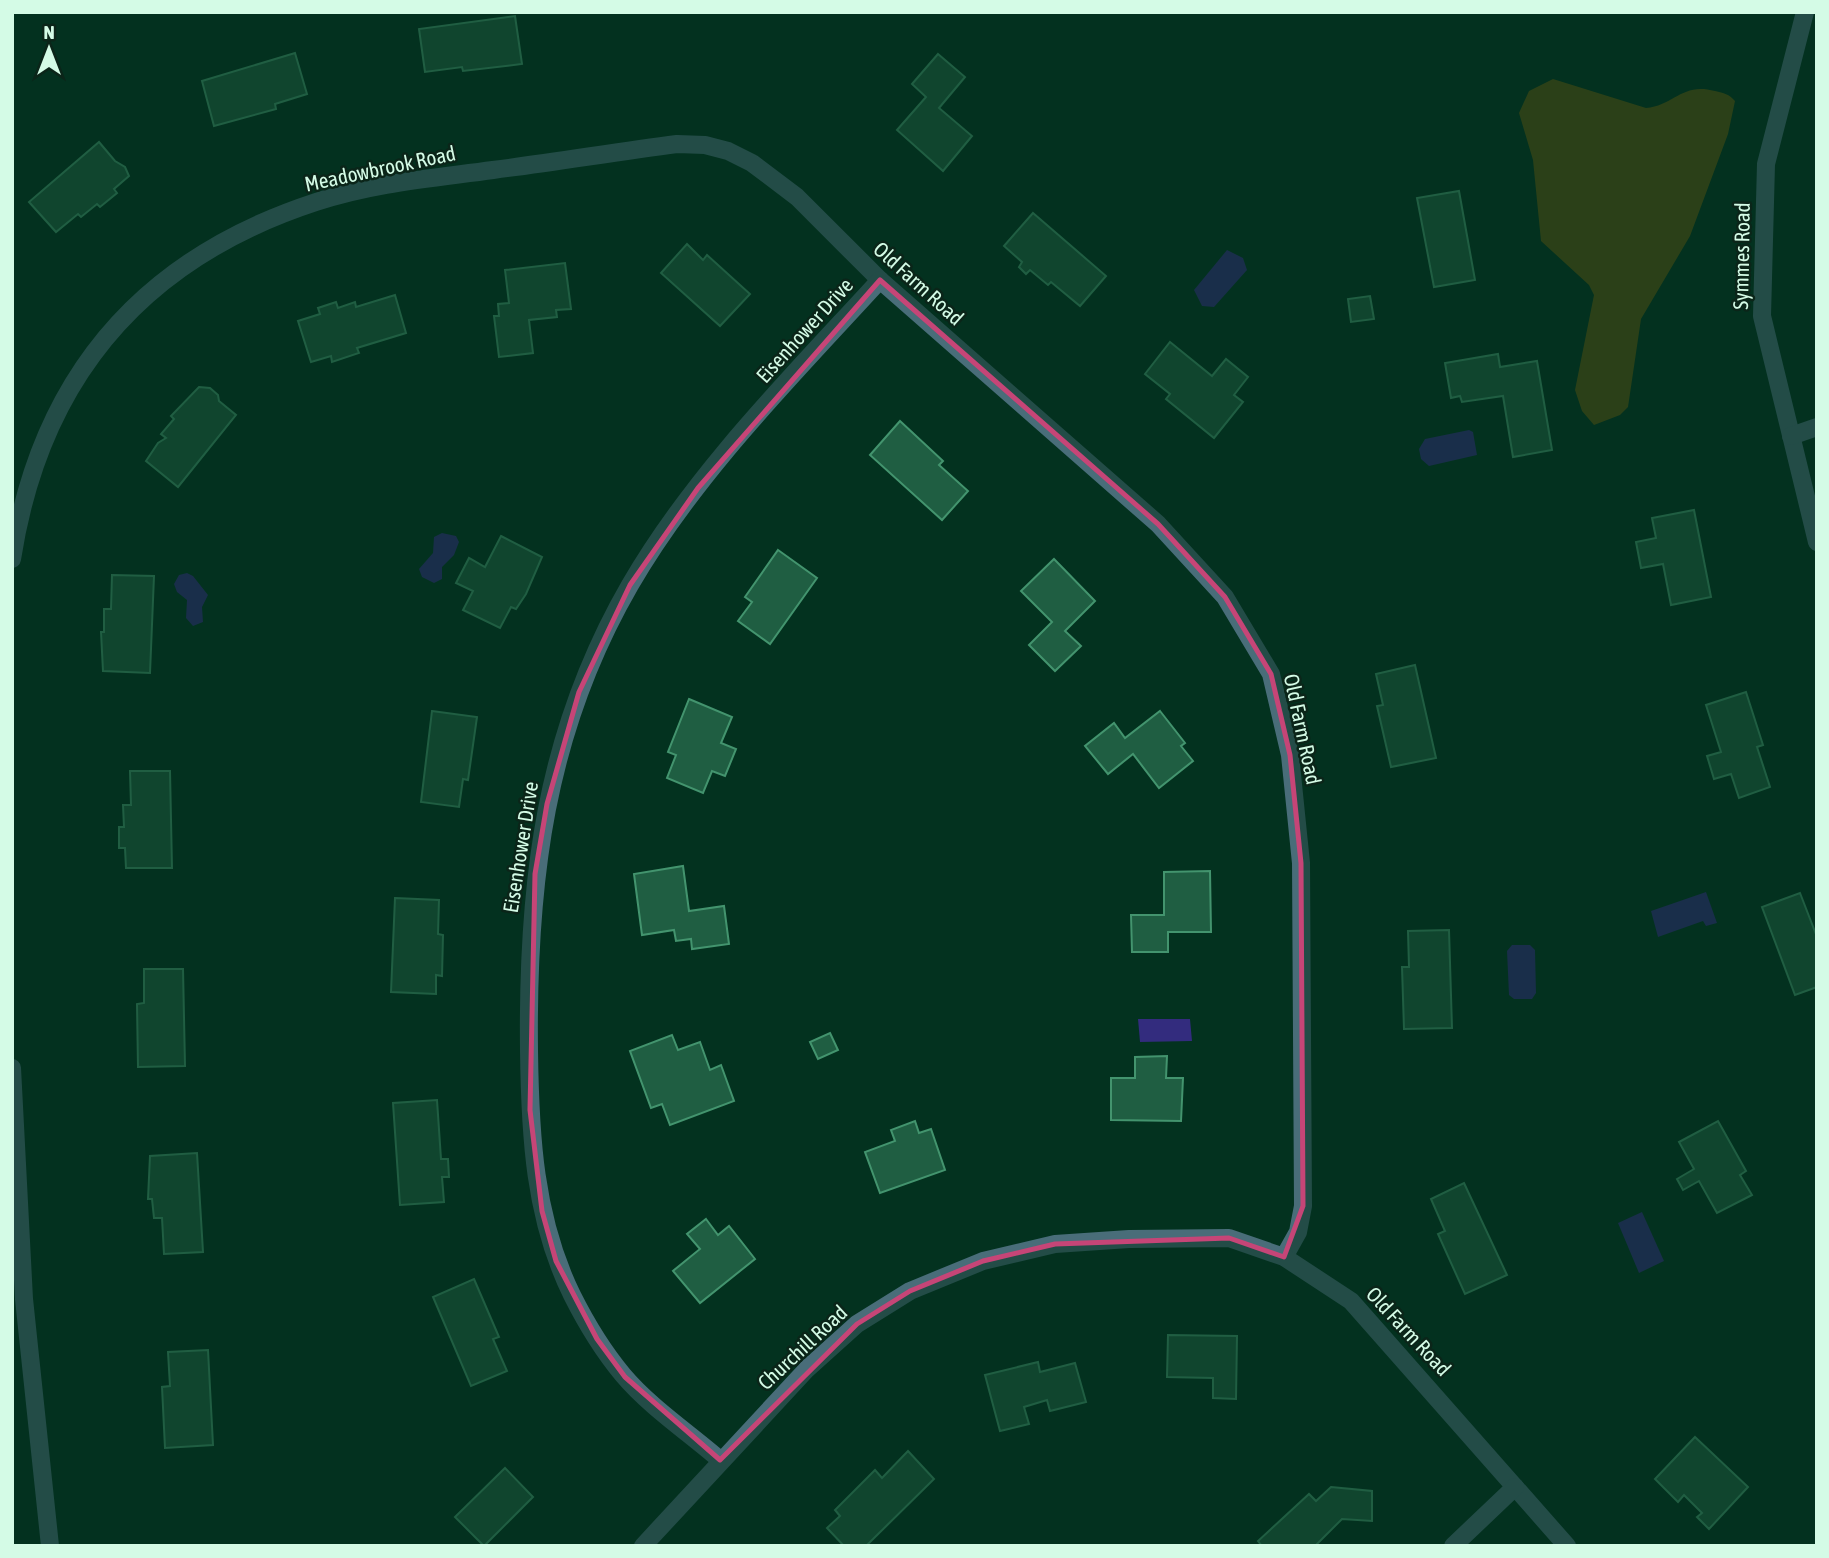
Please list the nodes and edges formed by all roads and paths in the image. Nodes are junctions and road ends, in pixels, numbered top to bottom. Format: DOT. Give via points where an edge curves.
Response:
graph roads {
  1 [pos="1805,12"];
  2 [pos="612,153"];
  3 [pos="880,280"];
  4 [pos="1817,427"];
  5 [pos="1791,436"];
  6 [pos="1817,542"];
  7 [pos="12,559"];
  8 [pos="12,1069"];
  9 [pos="1284,1258"];
  10 [pos="720,1460"];
  11 [pos="1515,1487"];
  12 [pos="50,1546"];
  13 [pos="643,1546"];
  14 [pos="1453,1546"];
  15 [pos="1567,1546"];
  1 -- 5 [label="street, Symmes Road" via="1766,164 1764,215 1762,316"];
  2 -- 3 [label="street, Old Farm Road" via="677,144 733,153 797,197"];
  2 -- 7 [label="street, Meadowbrook Road" via="453,175 319,201 267,219 202,254 125,317 66,391 43,444"];
  3 -- 9 [label="street, Old Farm Road" via="1158,524 1225,597 1271,674 1290,755 1301,863 1303,1206 1298,1233"];
  3 -- 10 [label="street, Eisenhower Drive" via="698,488 630,585 579,692 547,804 534,874 530,1110 542,1211 556,1261 597,1339 625,1377"];
  4 -- 5 [label="street"];
  5 -- 6 [label="street, Symmes Road"];
  8 -- 12 [label="street" via="23,1299"];
  9 -- 10 [label="street, Churchill Road" via="1229,1238 1216,1238 1055,1244 983,1261 911,1291 857,1324"];
  9 -- 11 [label="street, Old Farm Road" via="1351,1301"];
  10 -- 13 [label="street, Churchill Road"];
  11 -- 14 [label="street"];
  11 -- 15 [label="street, Old Farm Road"];
}
